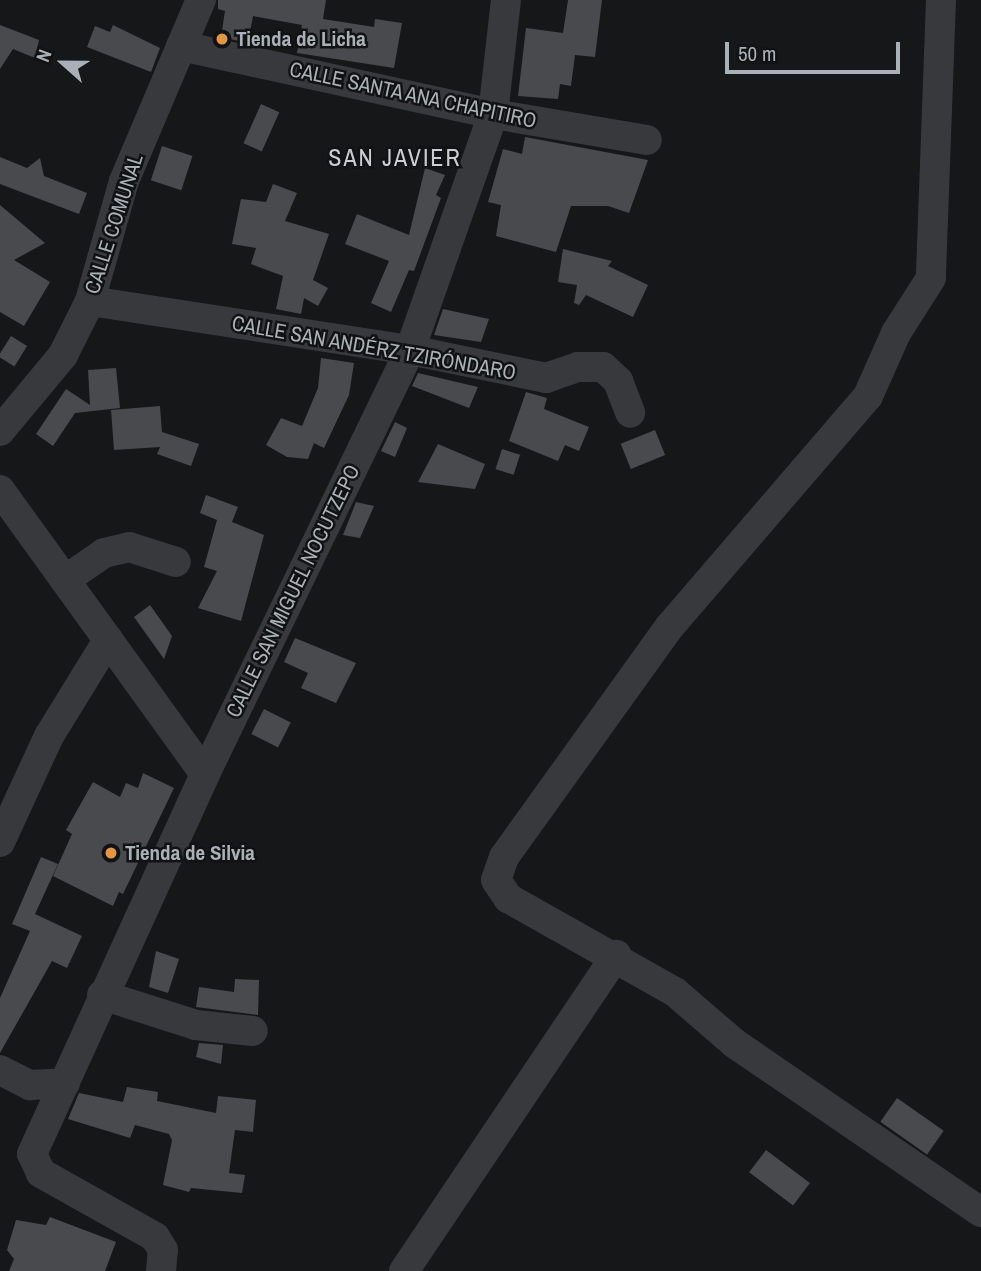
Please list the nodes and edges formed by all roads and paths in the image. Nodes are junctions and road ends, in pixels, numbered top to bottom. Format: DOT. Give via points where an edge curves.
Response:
graph roads {
  1 [pos="201,0"];
  2 [pos="506,0"];
  3 [pos="941,0"];
  4 [pos="181,46"];
  5 [pos="494,114"];
  6 [pos="647,140"];
  7 [pos="90,302"];
  8 [pos="410,350"];
  9 [pos="629,413"];
  10 [pos="0,431"];
  11 [pos="0,490"];
  12 [pos="176,562"];
  13 [pos="65,580"];
  14 [pos="108,640"];
  15 [pos="205,774"];
  16 [pos="0,842"];
  17 [pos="616,955"];
  18 [pos="102,995"];
  19 [pos="253,1031"];
  20 [pos="0,1070"];
  21 [pos="65,1083"];
  22 [pos="981,1212"];
  23 [pos="162,1261"];
  24 [pos="404,1271"];
  1 -- 4 [label="street, CALLE COMUNAL"];
  2 -- 5 [label="street, CALLE SAN MIGUEL NOCUTZEPO"];
  3 -- 17 [label="street" via="931,278 896,333 868,397 670,626 504,857 496,880 508,898"];
  4 -- 5 [label="street, CALLE SANTA ANA CHAPITIRO"];
  4 -- 7 [label="street, CALLE COMUNAL" via="124,181"];
  5 -- 6 [label="street, CALLE SANTA ANA CHAPITIRO"];
  5 -- 8 [label="street, CALLE SAN MIGUEL NOCUTZEPO"];
  7 -- 8 [label="street, CALLE SAN ANDÉRZ TZIRÓNDARO"];
  7 -- 10 [label="street, CALLE COMUNAL" via="63,355"];
  8 -- 9 [label="street, CALLE SAN ANDÉRZ TZIRÓNDARO" via="546,378 578,367 603,367 618,381"];
  8 -- 15 [label="street, CALLE SAN MIGUEL NOCUTZEPO"];
  11 -- 13 [label="street"];
  12 -- 13 [label="street" via="129,547 104,553"];
  13 -- 14 [label="street"];
  14 -- 15 [label="street"];
  14 -- 16 [label="street" via="50,736"];
  15 -- 18 [label="street, CALLE SAN MIGUEL NOCUTZEPO" via="160,883"];
  17 -- 22 [label="street" via="675,992 734,1044"];
  17 -- 24 [label="street"];
  18 -- 19 [label="street" via="197,1025"];
  18 -- 21 [label="street, CALLE SAN MIGUEL NOCUTZEPO"];
  20 -- 21 [label="street" via="30,1085"];
  21 -- 23 [label="street, CALLE SAN MIGUEL NOCUTZEPO" via="32,1154 36,1164 41,1173 155,1237"];
}
